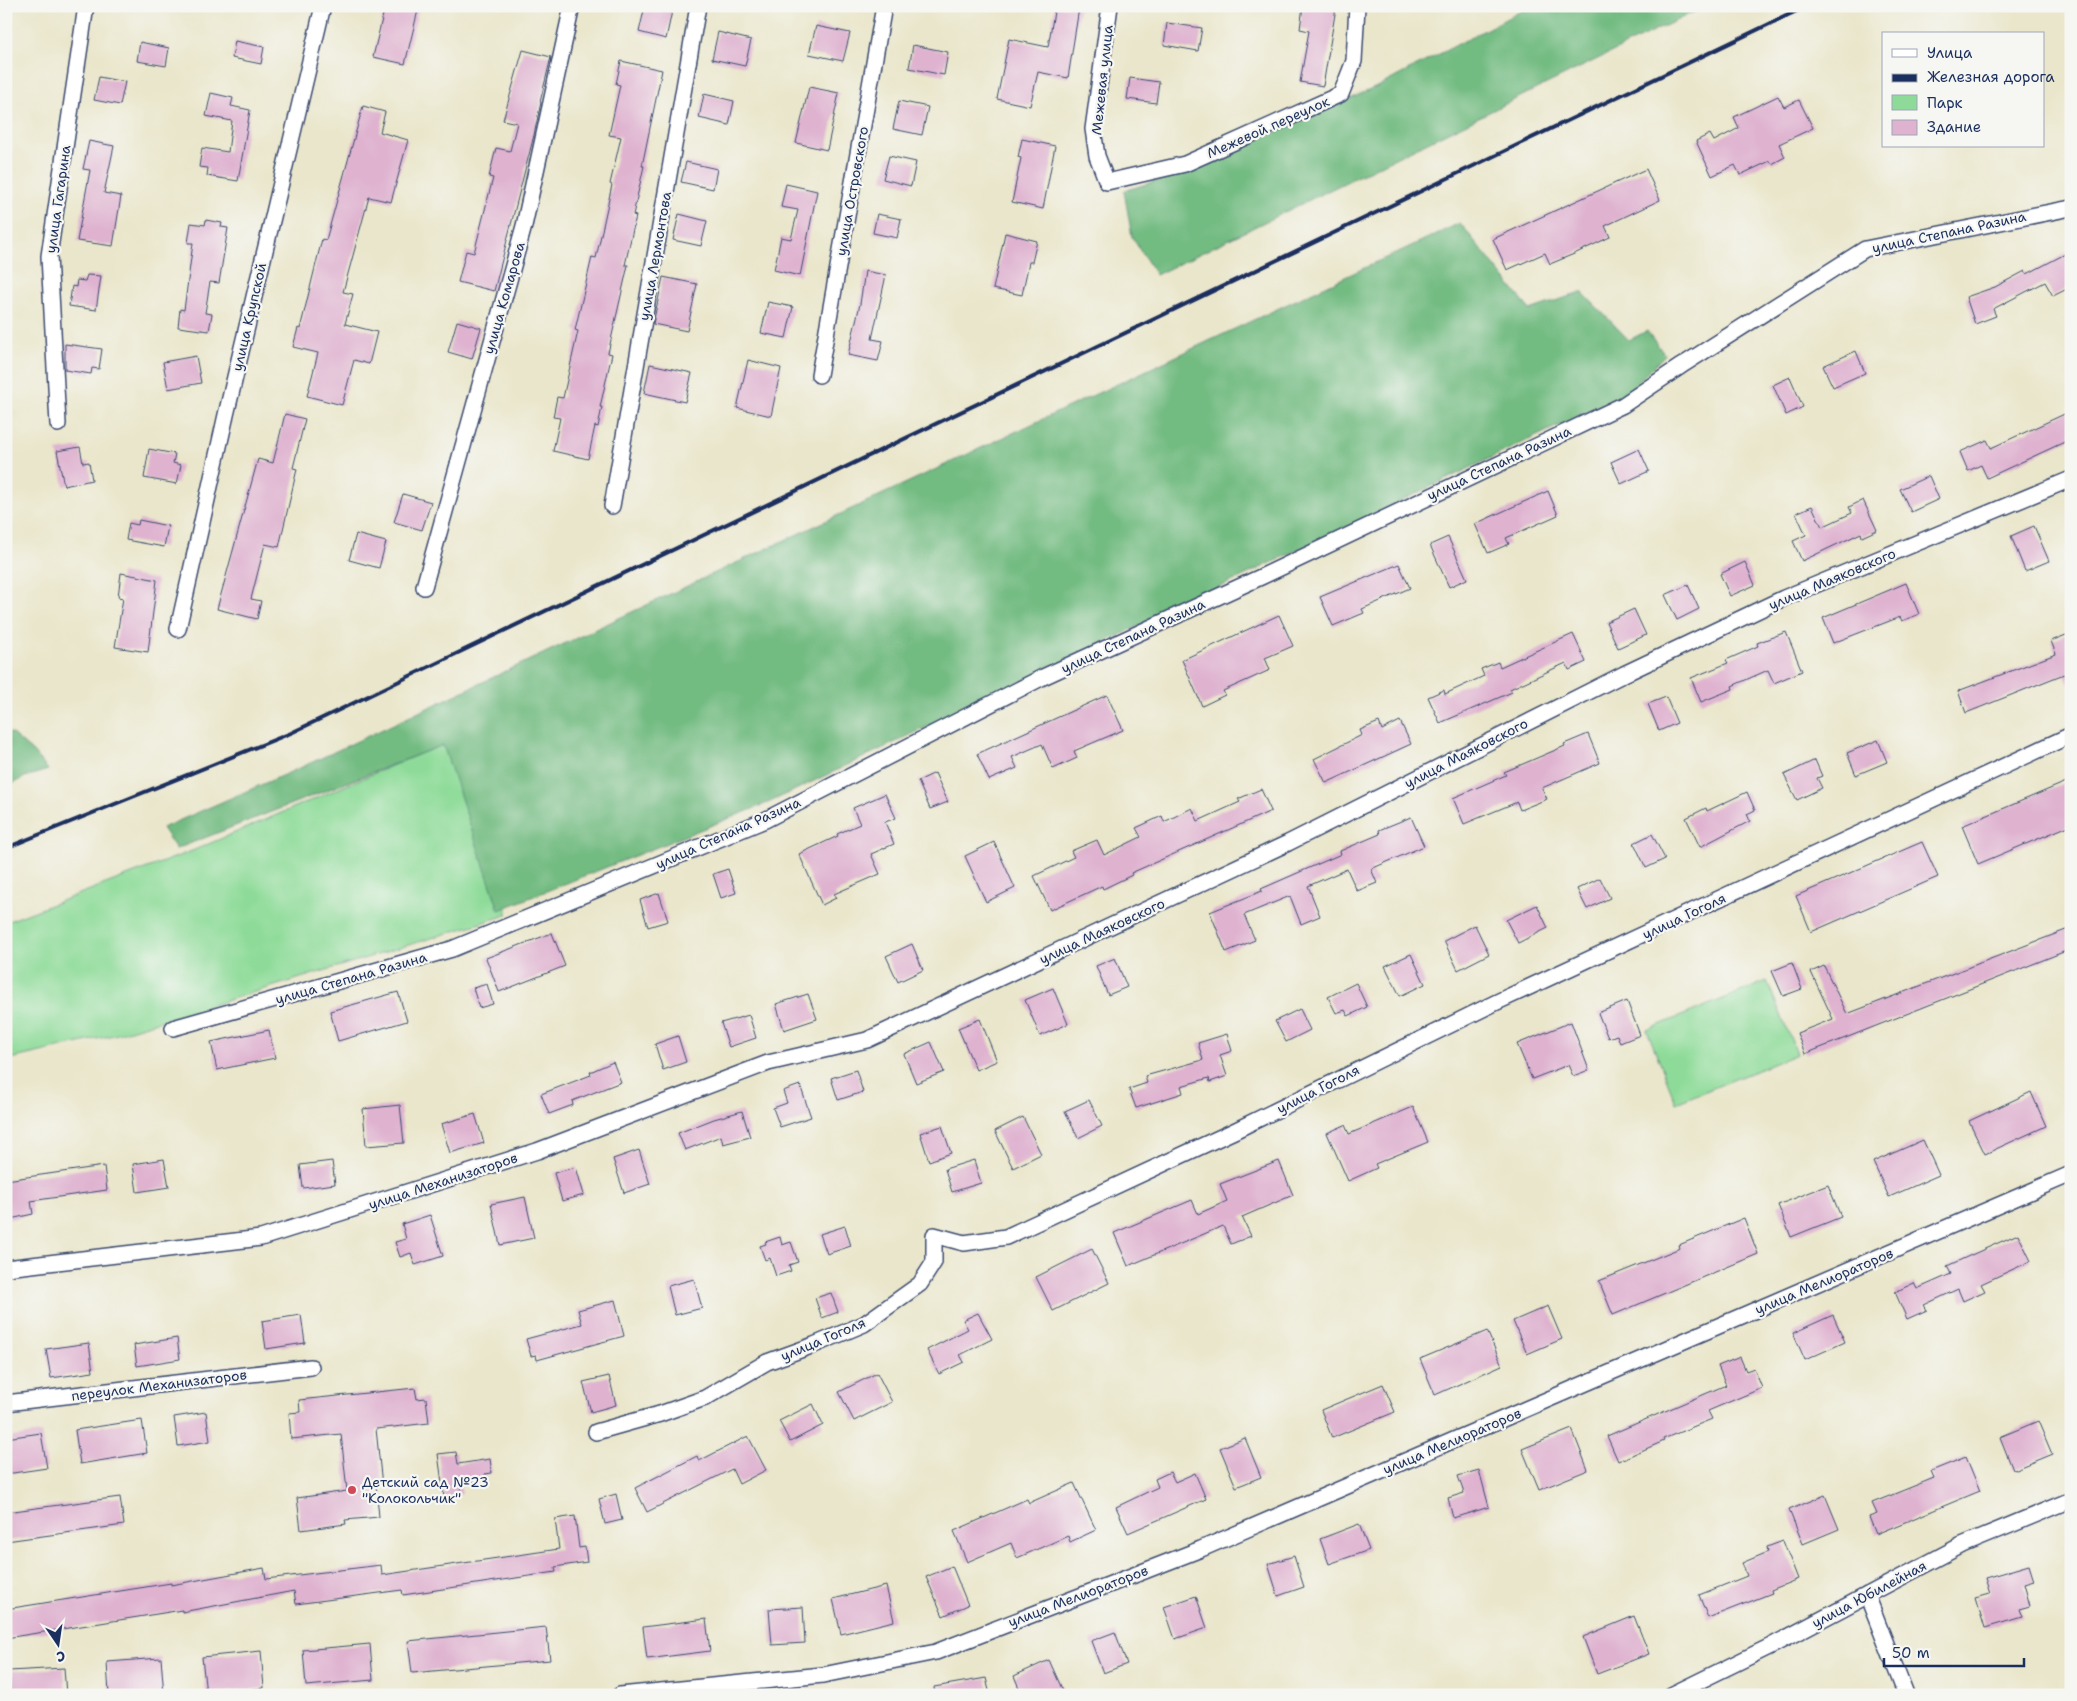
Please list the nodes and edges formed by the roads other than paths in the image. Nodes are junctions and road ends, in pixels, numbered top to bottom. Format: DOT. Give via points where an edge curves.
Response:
graph roads {
  1 [pos="86,6"];
  2 [pos="323,6"];
  3 [pos="572,6"];
  4 [pos="698,6"];
  5 [pos="884,6"];
  6 [pos="1110,6"];
  7 [pos="1357,6"];
  8 [pos="1107,182"];
  9 [pos="2071,208"];
  10 [pos="820,375"];
  11 [pos="58,424"];
  12 [pos="2071,479"];
  13 [pos="612,506"];
  14 [pos="424,587"];
  15 [pos="178,629"];
  16 [pos="2071,735"];
  17 [pos="173,1028"];
  18 [pos="868,1040"];
  19 [pos="2071,1174"];
  20 [pos="6,1268"];
  21 [pos="311,1367"];
  22 [pos="6,1403"];
  23 [pos="596,1432"];
  24 [pos="2071,1500"];
  25 [pos="1867,1595"];
  26 [pos="620,1695"];
  27 [pos="1671,1695"];
  28 [pos="1906,1695"];
  1 -- 11 [label="street, улица Гагарина" via="49,256"];
  2 -- 15 [label="street, улица Крупской"];
  3 -- 14 [label="street, улица Комарова" via="524,226"];
  4 -- 13 [label="street, улица Лермонтова"];
  5 -- 10 [label="street, улица Островского"];
  6 -- 8 [label="street, Межевая улица" via="1093,129 1097,156"];
  7 -- 8 [label="street, Межевой переулок" via="1354,61 1341,94 1185,164"];
  9 -- 17 [label="street, улица Степана Разина" via="1865,250 1624,405 1043,677 759,822 452,949"];
  12 -- 18 [label="street, улица Маяковского" via="1789,595 1280,847"];
  16 -- 23 [label="street, улица Гоголя" via="1497,1002 1234,1131 1006,1237 964,1243 934,1235 934,1262 920,1284 864,1324 767,1362 705,1398"];
  18 -- 20 [label="street, улица Механизаторов" via="768,1063 537,1151 261,1238"];
  19 -- 26 [label="street, улица Мелиораторов" via="1201,1548 936,1652 823,1675"];
  21 -- 22 [label="street, переулок Механизаторов"];
  24 -- 25 [label="street, улица Юбилейная" via="1962,1545"];
  25 -- 27 [label="street, улица Юбилейная"];
  25 -- 28 [label="street"];
}
